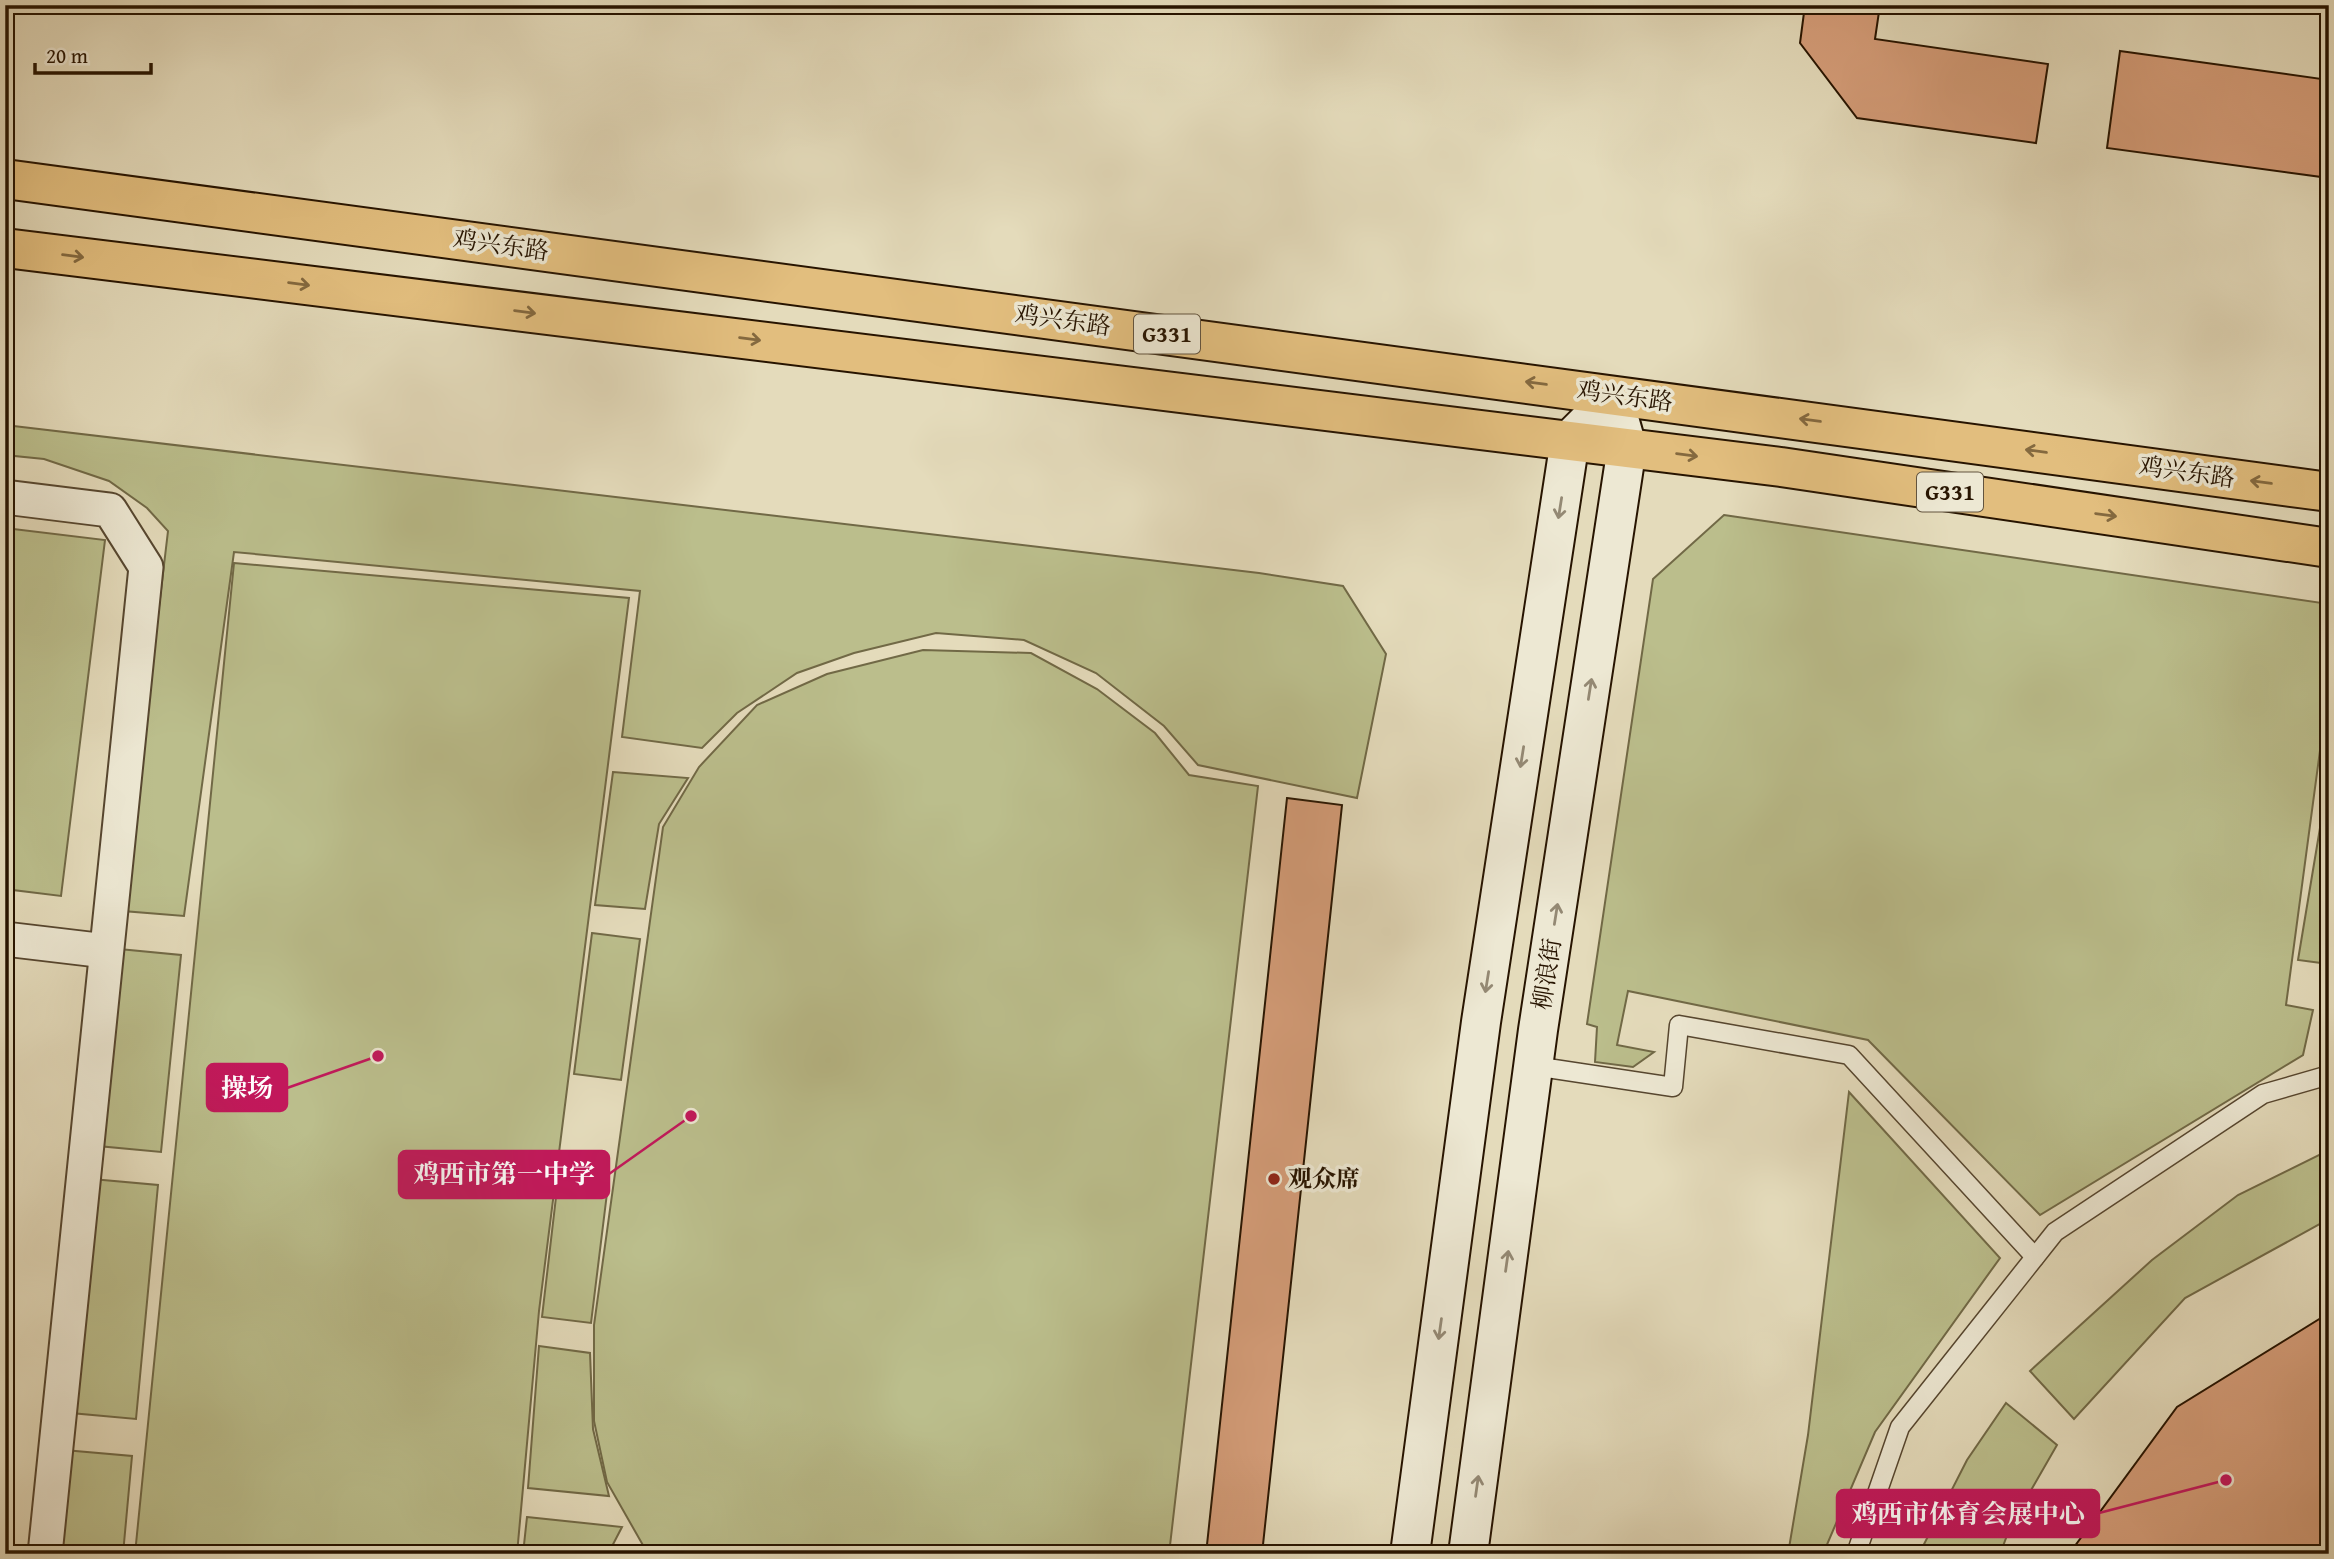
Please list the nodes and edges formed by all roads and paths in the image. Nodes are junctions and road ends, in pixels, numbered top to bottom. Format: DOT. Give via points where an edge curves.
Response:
graph roads {
  1 [pos="5,179"];
  2 [pos="5,248"];
  3 [pos="1613,397"];
  4 [pos="1570,440"];
  5 [pos="1626,447"];
  6 [pos="2329,492"];
  7 [pos="5,496"];
  8 [pos="2329,548"];
  9 [pos="5,939"];
  10 [pos="106,951"];
  11 [pos="1534,1066"];
  12 [pos="2329,1076"];
  13 [pos="2035,1257"];
  14 [pos="45,1554"];
  15 [pos="1410,1554"];
  16 [pos="1468,1554"];
  17 [pos="1856,1554"];
  3 -- 1 [label="highway, 鸡兴东路 / G331, one-way"];
  2 -- 4 [label="highway, 鸡兴东路 / G331, one-way"];
  3 -- 4 [label="main road"];
  3 -- 5 [label="main road, 柳浪街"];
  6 -- 3 [label="highway, 鸡兴东路 / G331, one-way"];
  4 -- 5 [label="highway, 鸡兴东路 / G331"];
  4 -- 15 [label="main road, one-way" via="1481,1022"];
  5 -- 8 [label="highway, 鸡兴东路 / G331, one-way"];
  11 -- 5 [label="main road, 柳浪街, one-way"];
  7 -- 10 [label="street" via="110,510 146,567"];
  9 -- 10 [label="street"];
  10 -- 14 [label="street"];
  11 -- 13 [label="lane" via="1673,1087 1679,1025 1849,1055"];
  16 -- 11 [label="main road, 柳浪街, one-way"];
  12 -- 13 [label="lane" via="2263,1094 2055,1232"];
  13 -- 17 [label="lane" via="1900,1427"];
}
